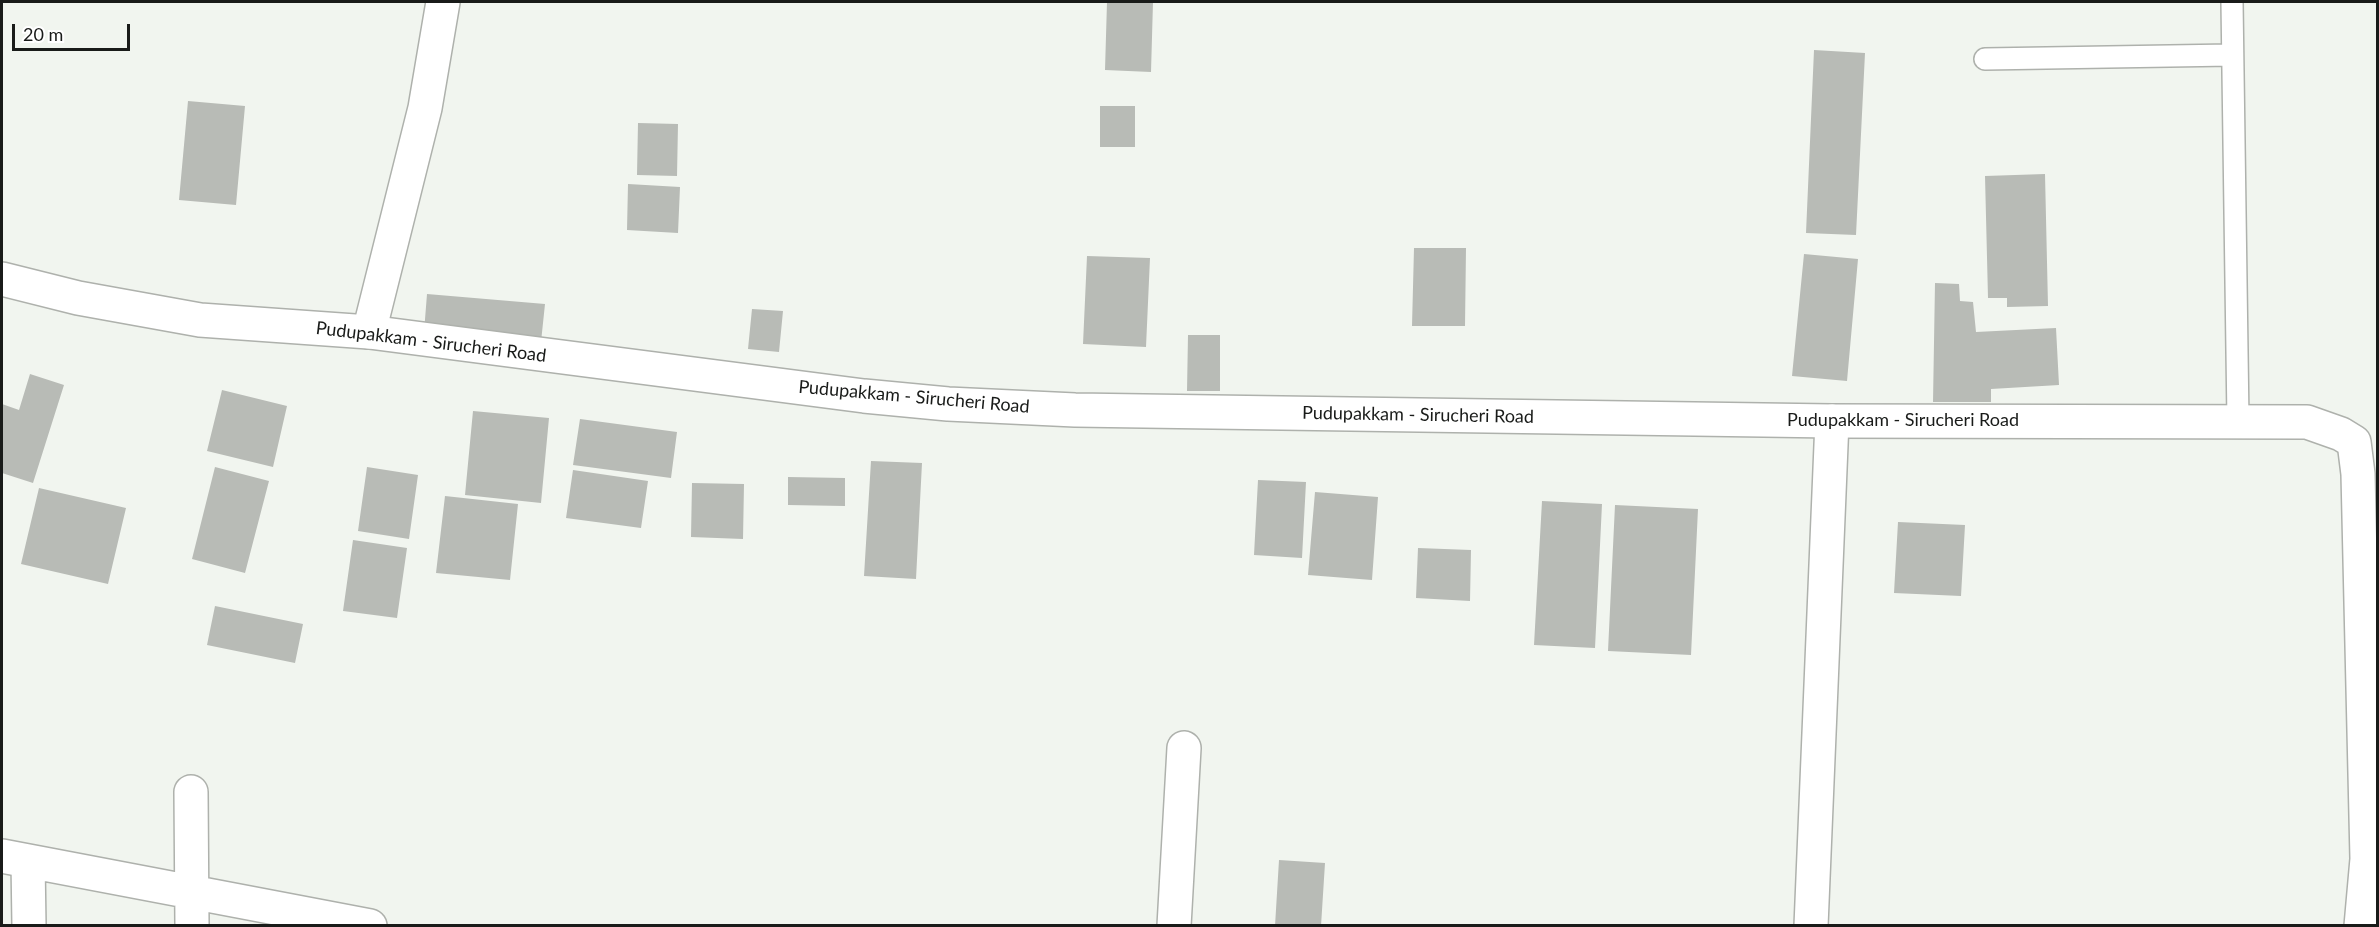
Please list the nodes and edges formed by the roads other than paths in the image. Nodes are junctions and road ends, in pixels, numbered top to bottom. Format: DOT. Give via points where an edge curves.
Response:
graph roads {
  1 [pos="443,2"];
  2 [pos="2232,2"];
  3 [pos="2231,55"];
  4 [pos="1985,59"];
  5 [pos="2,279"];
  6 [pos="369,332"];
  7 [pos="1832,421"];
  8 [pos="2238,421"];
  9 [pos="2366,442"];
  10 [pos="1184,748"];
  11 [pos="191,792"];
  12 [pos="15,858"];
  13 [pos="192,891"];
  14 [pos="365,925"];
  15 [pos="28,926"];
  16 [pos="192,926"];
  17 [pos="1174,926"];
  18 [pos="1811,926"];
  19 [pos="2361,926"];
  1 -- 6 [label="street" via="425,108"];
  2 -- 3 [label="lane"];
  3 -- 4 [label="lane"];
  3 -- 8 [label="lane"];
  5 -- 6 [label="street, Pudupakkam - Sirucheri Road" via="78,298 200,320"];
  6 -- 7 [label="street, Pudupakkam - Sirucheri Road" via="948,404 1075,410"];
  7 -- 8 [label="street, Pudupakkam - Sirucheri Road"];
  7 -- 18 [label="street"];
  8 -- 9 [label="street, Pudupakkam - Sirucheri Road" via="2307,422"];
  9 -- 19 [label="street, Pudupakkam - Sirucheri Road" via="2358,474 2367,859"];
  10 -- 17 [label="street"];
  11 -- 13 [label="street"];
  12 -- 13 [label="street"];
  12 -- 15 [label="street"];
  13 -- 14 [label="street"];
  13 -- 16 [label="street"];
}
